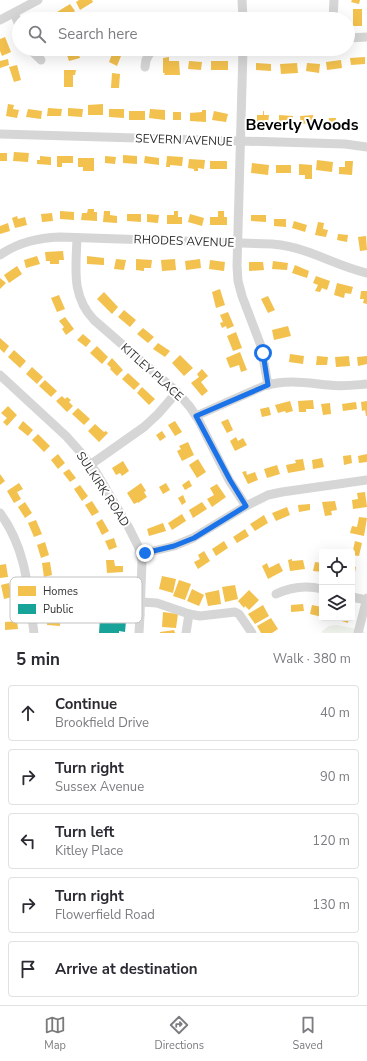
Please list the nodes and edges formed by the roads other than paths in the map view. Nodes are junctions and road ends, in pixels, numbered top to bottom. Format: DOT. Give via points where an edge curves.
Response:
graph roads {
  1 [pos="38,0"];
  2 [pos="242,0"];
  3 [pos="334,0"];
  4 [pos="16,12"];
  5 [pos="243,12"];
  6 [pos="334,12"];
  7 [pos="12,14"];
  8 [pos="0,20"];
  9 [pos="367,37"];
  10 [pos="355,38"];
  11 [pos="37,56"];
  12 [pos="148,56"];
  13 [pos="243,56"];
  14 [pos="41,60"];
  15 [pos="145,67"];
  16 [pos="0,134"];
  17 [pos="240,141"];
  18 [pos="367,147"];
  19 [pos="77,238"];
  20 [pos="238,242"];
  21 [pos="0,254"];
  22 [pos="367,273"];
  23 [pos="0,374"];
  24 [pos="367,384"];
  25 [pos="268,385"];
  26 [pos="177,392"];
  27 [pos="196,416"];
  28 [pos="90,465"];
  29 [pos="367,480"];
  30 [pos="246,506"];
  31 [pos="0,514"];
  32 [pos="140,554"];
  33 [pos="26,577"];
  34 [pos="142,577"];
  35 [pos="319,589"];
  36 [pos="276,594"];
  37 [pos="355,597"];
  38 [pos="367,599"];
  39 [pos="142,608"];
  40 [pos="189,614"];
  41 [pos="33,623"];
  42 [pos="140,623"];
  43 [pos="34,633"];
  44 [pos="139,633"];
  45 [pos="186,633"];
  46 [pos="252,633"];
  47 [pos="358,633"];
  1 -- 4 [label="street"];
  2 -- 5 [label="street"];
  3 -- 6 [label="street"];
  7 -- 8 [label="street"];
  9 -- 10 [label="street"];
  11 -- 14 [label="street"];
  12 -- 15 [label="street"];
  13 -- 17 [label="street"];
  16 -- 17 [label="street, SEVERN AVENUE"];
  17 -- 18 [label="street, SEVERN AVENUE"];
  17 -- 20 [label="street"];
  19 -- 20 [label="street, RHODES AVENUE"];
  19 -- 21 [label="street, RHODES AVENUE" via="33,240"];
  19 -- 26 [label="street, KITLEY PLACE" via="76,283 85,309 94,320"];
  20 -- 22 [label="street, RHODES AVENUE" via="291,246"];
  20 -- 25 [label="street" via="237,266 240,288 261,346"];
  23 -- 28 [label="street, SULKIRK ROAD" via="66,436"];
  24 -- 25 [label="street" via="344,386 285,382"];
  25 -- 27 [label="street"];
  26 -- 27 [label="street, KITLEY PLACE"];
  26 -- 28 [label="street" via="144,427"];
  27 -- 30 [label="street, KITLEY PLACE"];
  28 -- 32 [label="street, SULKIRK ROAD" via="128,526"];
  29 -- 30 [label="street" via="282,492 260,498"];
  30 -- 32 [label="street" via="194,538"];
  31 -- 33 [label="street" via="12,532 22,557"];
  32 -- 34 [label="street, SULKIRK ROAD"];
  35 -- 36 [label="street" via="298,587"];
  37 -- 38 [label="street"];
  38 -- 47 [label="street"];
  39 -- 40 [label="street" via="156,603"];
  40 -- 45 [label="street"];
  40 -- 46 [label="street" via="200,616 235,612"];
  41 -- 43 [label="street"];
  42 -- 44 [label="street, SULKIRK ROAD"];
}
